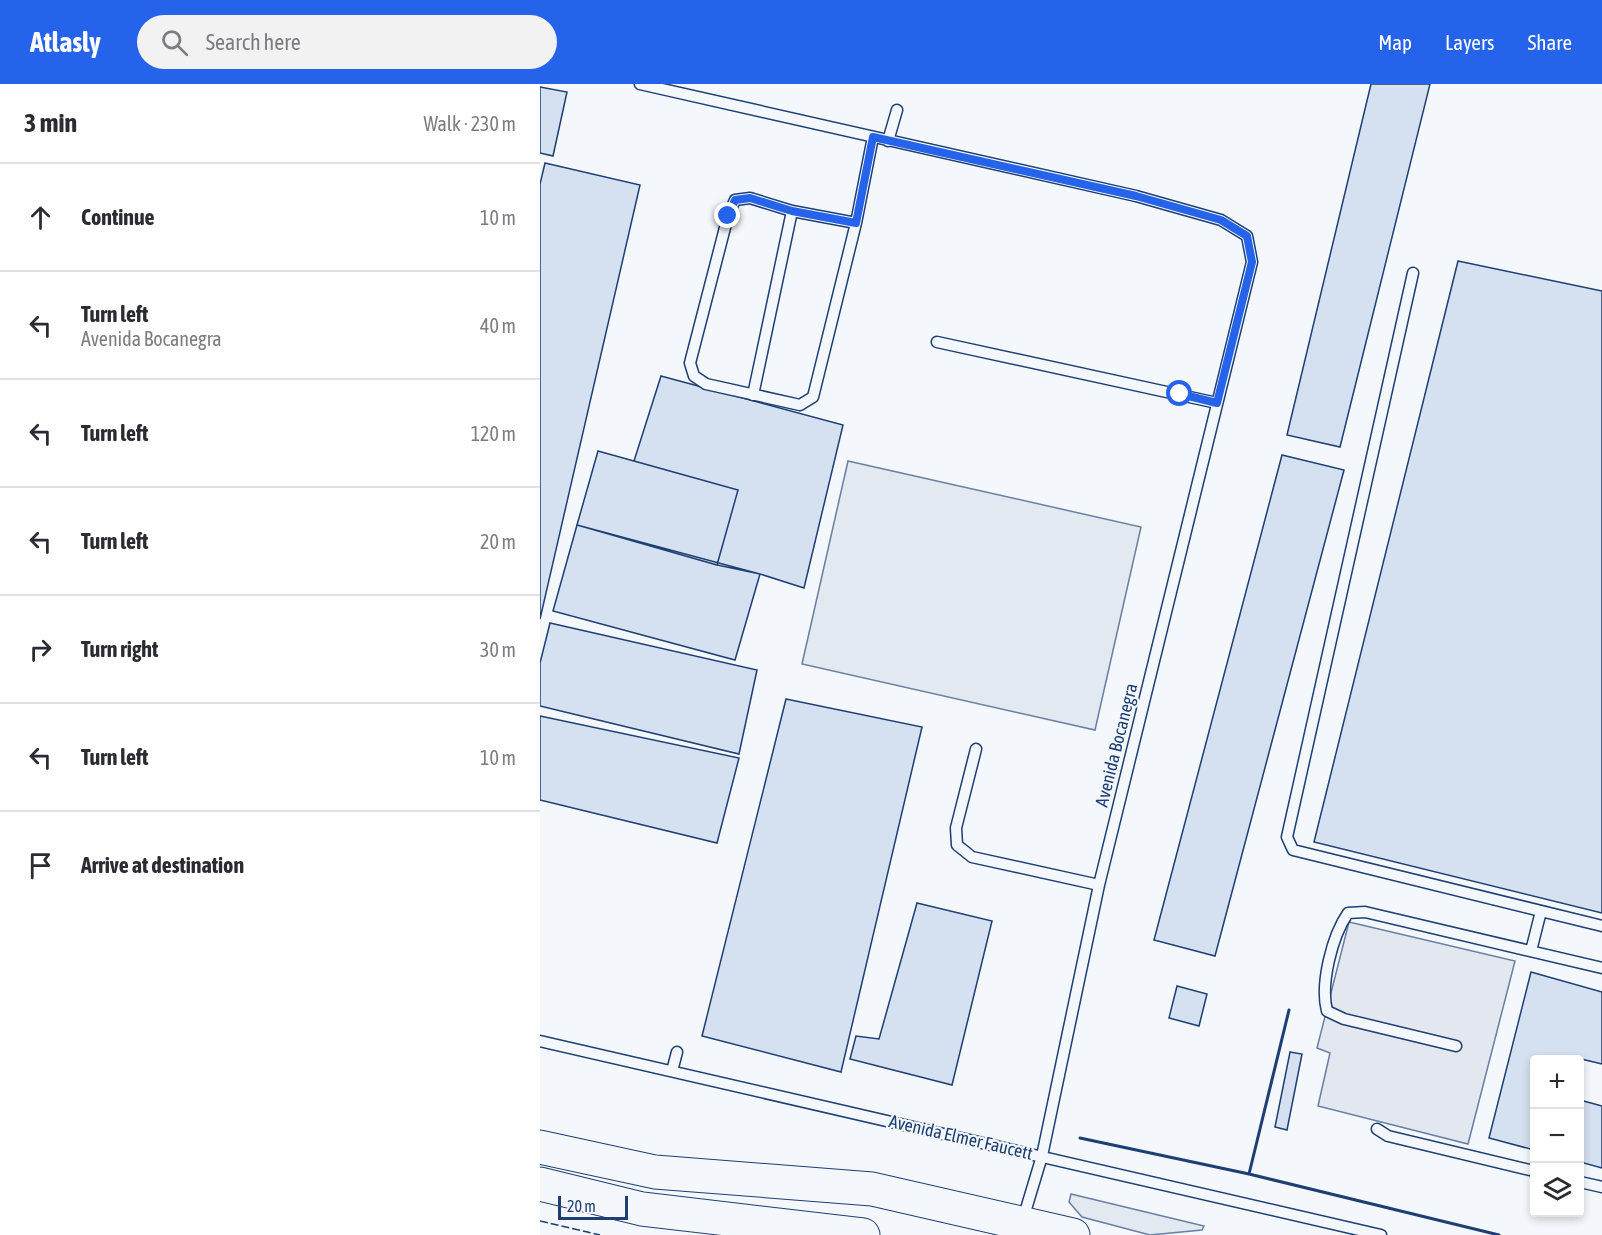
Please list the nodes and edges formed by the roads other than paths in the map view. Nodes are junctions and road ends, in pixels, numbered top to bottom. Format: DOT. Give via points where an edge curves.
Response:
graph roads {
  1 [pos="640,84"];
  2 [pos="897,110"];
  3 [pos="873,137"];
  4 [pos="888,141"];
  5 [pos="792,211"];
  6 [pos="856,223"];
  7 [pos="1413,273"];
  8 [pos="937,342"];
  9 [pos="753,395"];
  10 [pos="1217,403"];
  11 [pos="976,749"];
  12 [pos="1099,885"];
  13 [pos="1541,911"];
  14 [pos="1602,926"];
  15 [pos="1531,951"];
  16 [pos="1602,968"];
  17 [pos="540,1041"];
  18 [pos="1456,1046"];
  19 [pos="677,1052"];
  20 [pos="672,1071"];
  21 [pos="1377,1129"];
  22 [pos="540,1147"];
  23 [pos="1042,1156"];
  24 [pos="1530,1170"];
  25 [pos="1584,1183"];
  26 [pos="540,1185"];
  27 [pos="1602,1187"];
  28 [pos="1019,1228"];
  29 [pos="863,1235"];
  30 [pos="1072,1235"];
  31 [pos="1381,1235"];
  1 -- 3 [label="lane"];
  2 -- 4 [label="lane"];
  3 -- 4 [label="lane"];
  3 -- 6 [label="lane"];
  4 -- 10 [label="lane, Avenida Bocanegra" via="1136,196 1221,220 1247,236 1252,262"];
  5 -- 6 [label="lane"];
  5 -- 9 [label="lane"];
  5 -- 9 [label="lane" via="750,198 735,200 690,363 694,376 706,384"];
  6 -- 9 [label="lane" via="813,397 800,405"];
  7 -- 13 [label="lane" via="1287,837 1293,850"];
  8 -- 10 [label="lane"];
  10 -- 12 [label="lane, Avenida Bocanegra"];
  11 -- 12 [label="lane" via="956,828 957,845 972,857"];
  12 -- 23 [label="lane, Avenida Bocanegra"];
  13 -- 14 [label="lane"];
  13 -- 15 [label="lane"];
  15 -- 16 [label="lane"];
  15 -- 18 [label="lane" via="1365,912 1348,914 1339,926 1323,994 1327,1011 1344,1019"];
  17 -- 20 [label="lane, Avenida Elmer Faucett"];
  19 -- 20 [label="lane"];
  20 -- 23 [label="lane, Avenida Elmer Faucett"];
  21 -- 24 [label="lane" via="1388,1136"];
  22 -- 28 [label="highway" via="655,1172 872,1189"];
  23 -- 28 [label="lane, Avenida Bocanegra"];
  23 -- 31 [label="lane, Avenida Elmer Faucett"];
  25 -- 27 [label="lane"];
  26 -- 29 [label="highway" via="642,1209"];
  28 -- 30 [label="highway"];
}
